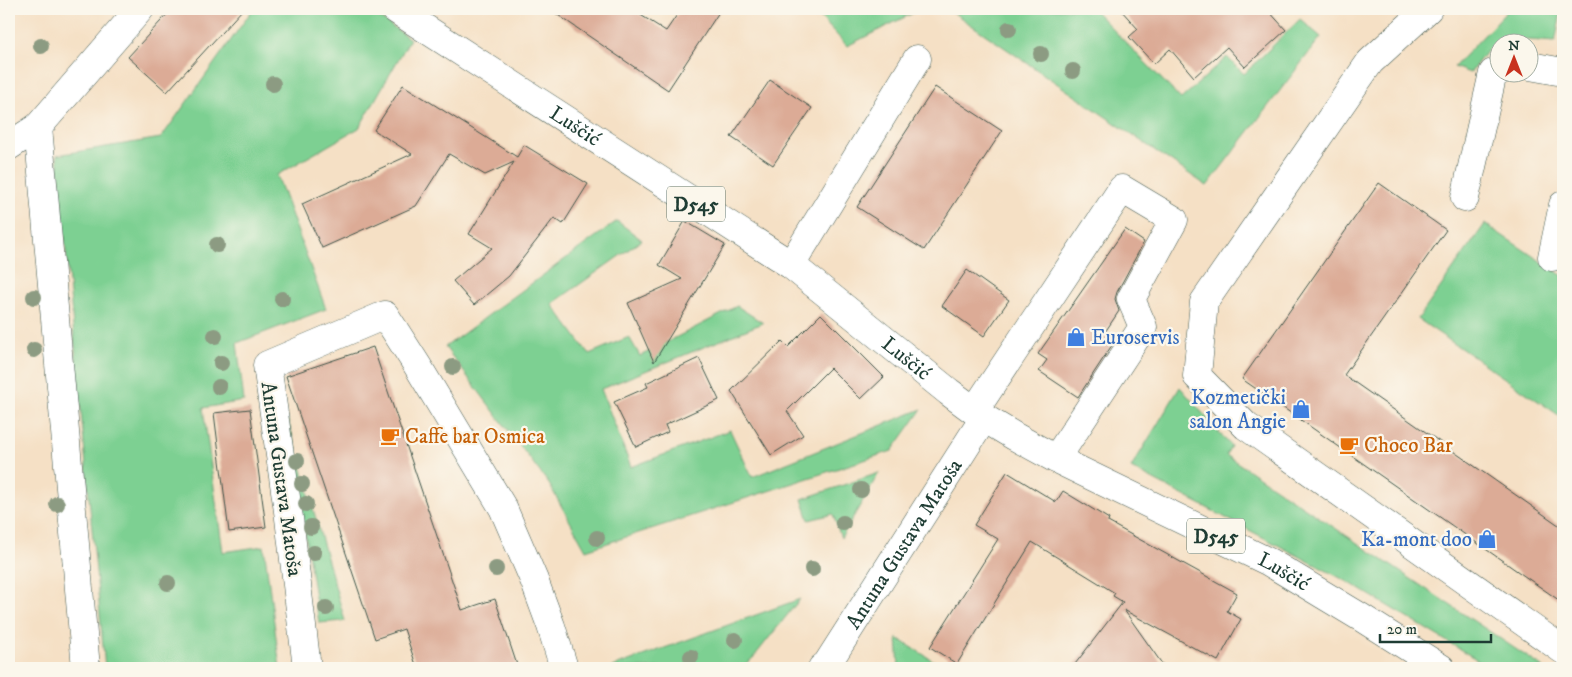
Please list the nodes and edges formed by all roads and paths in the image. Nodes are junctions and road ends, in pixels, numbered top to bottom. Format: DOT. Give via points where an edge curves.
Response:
graph roads {
  1 [pos="140,9"];
  2 [pos="1428,9"];
  3 [pos="402,10"];
  4 [pos="917,59"];
  5 [pos="1540,68"];
  6 [pos="1563,72"];
  7 [pos="1491,82"];
  8 [pos="38,127"];
  9 [pos="9,146"];
  10 [pos="1465,198"];
  11 [pos="1563,205"];
  12 [pos="1552,257"];
  13 [pos="791,265"];
  14 [pos="979,414"];
  15 [pos="1056,459"];
  16 [pos="1563,650"];
  17 [pos="86,668"];
  18 [pos="307,668"];
  19 [pos="564,668"];
  20 [pos="822,668"];
  21 [pos="1441,668"];
  1 -- 8 [label="main road"];
  2 -- 16 [label="main road" via="1370,62 1204,302 1197,376 1246,426"];
  3 -- 13 [label="main road, Luščić / D545"];
  4 -- 13 [label="main road"];
  5 -- 6 [label="main road"];
  7 -- 10 [label="main road"];
  8 -- 9 [label="main road"];
  8 -- 17 [label="main road"];
  11 -- 12 [label="main road"];
  13 -- 14 [label="main road, Luščić / D545"];
  14 -- 15 [label="main road, Luščić / D545"];
  14 -- 15 [label="main road, Antuna Gustava Matoša" via="989,391 1122,189 1174,220 1131,299 1143,327"];
  14 -- 20 [label="main road, Antuna Gustava Matoša"];
  15 -- 21 [label="main road, Luščić / D545" via="1269,562"];
  18 -- 19 [label="main road, Antuna Gustava Matoša" via="267,365 385,315 503,508 552,626"];
}
